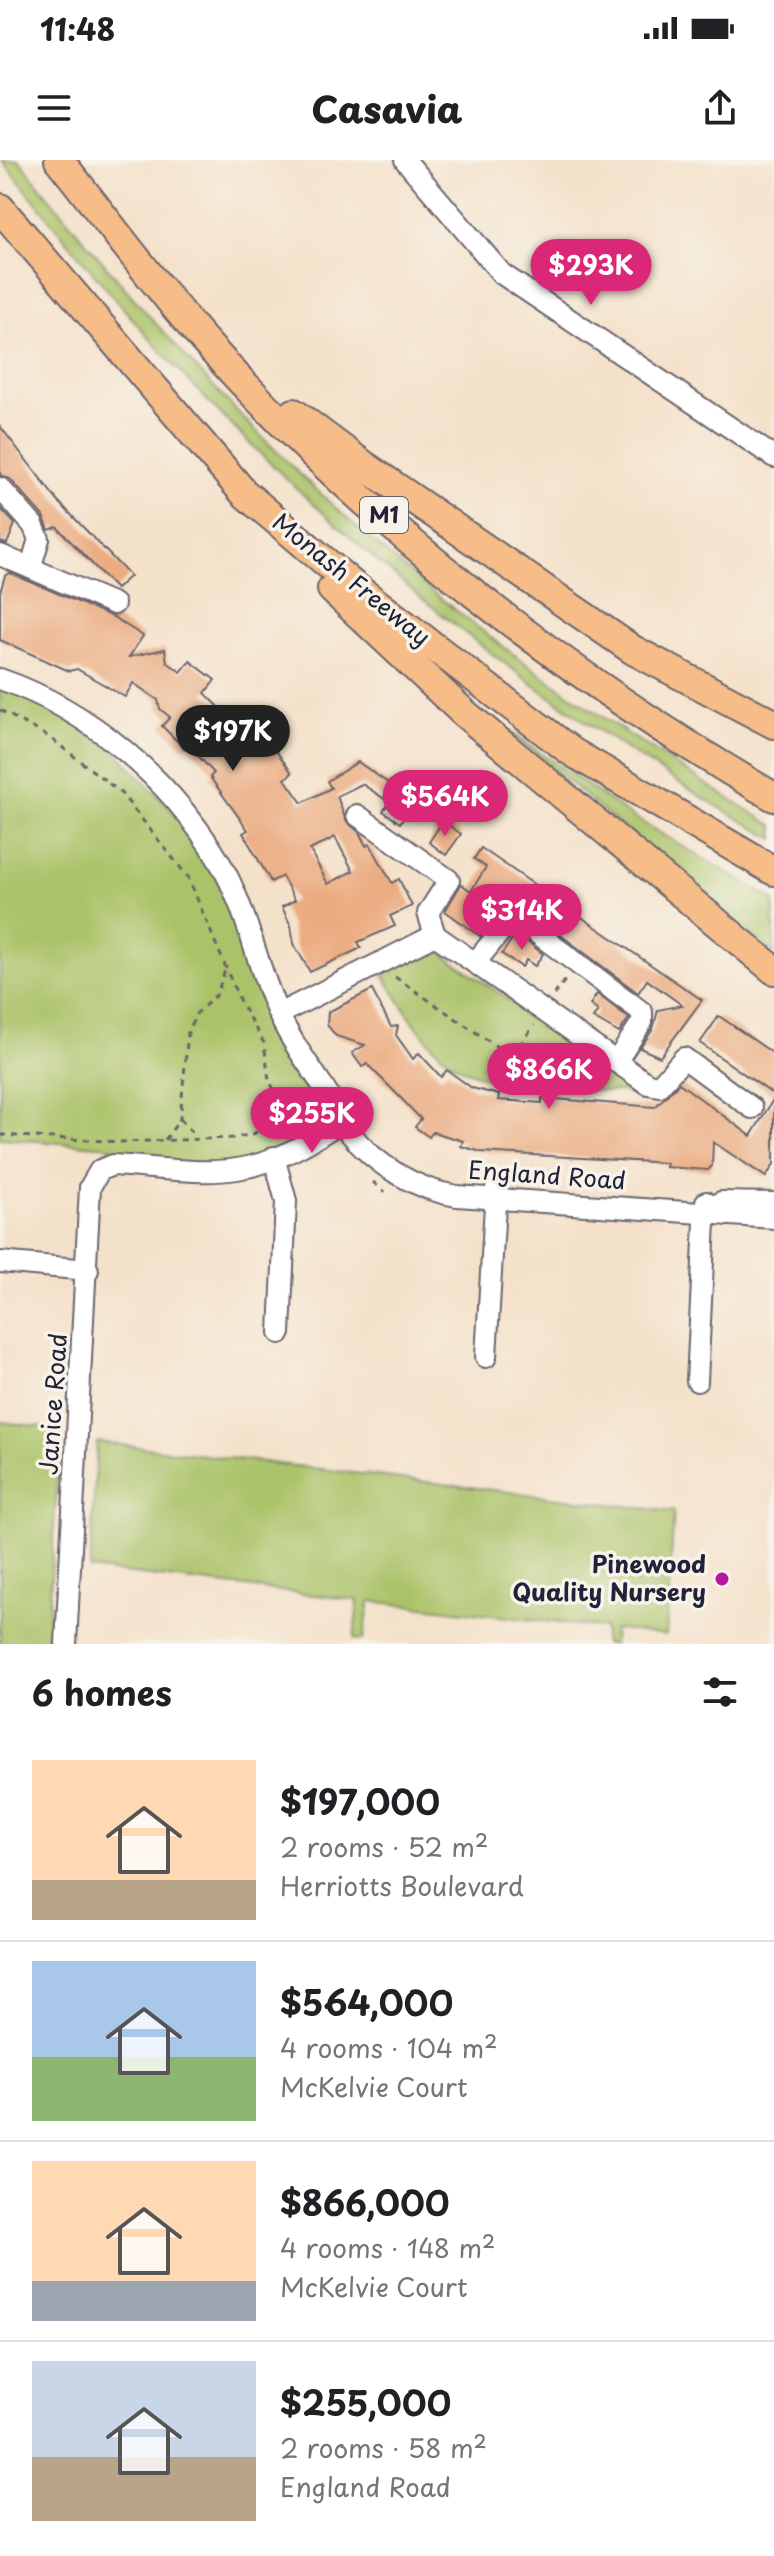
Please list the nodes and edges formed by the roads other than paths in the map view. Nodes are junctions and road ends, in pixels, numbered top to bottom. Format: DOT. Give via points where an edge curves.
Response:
graph roads {
  1 [pos="59,160"];
  2 [pos="411,162"];
  3 [pos="0,208"];
  4 [pos="206,343"];
  5 [pos="774,457"];
  6 [pos="0,488"];
  7 [pos="244,493"];
  8 [pos="0,555"];
  9 [pos="31,566"];
  10 [pos="114,604"];
  11 [pos="0,679"];
  12 [pos="774,724"];
  13 [pos="774,797"];
  14 [pos="357,815"];
  15 [pos="774,871"];
  16 [pos="435,935"];
  17 [pos="475,963"];
  18 [pos="774,970"];
  19 [pos="279,1014"];
  20 [pos="616,1062"];
  21 [pos="752,1108"];
  22 [pos="343,1114"];
  23 [pos="274,1157"];
  24 [pos="496,1194"];
  25 [pos="774,1203"];
  26 [pos="706,1208"];
  27 [pos="774,1218"];
  28 [pos="0,1262"];
  29 [pos="88,1270"];
  30 [pos="280,1333"];
  31 [pos="486,1357"];
  32 [pos="697,1381"];
  33 [pos="66,1644"];
  1 -- 4 [label="highway, M1"];
  2 -- 5 [label="street" via="502,274"];
  3 -- 7 [label="highway, Monash Freeway"];
  4 -- 12 [label="highway" via="365,466 609,634"];
  4 -- 13 [label="highway, M1" via="308,448 481,598 594,682"];
  6 -- 9 [label="street" via="39,539"];
  7 -- 15 [label="highway, Monash Freeway" via="354,586 572,752"];
  7 -- 18 [label="highway" via="288,549 464,713"];
  8 -- 9 [label="street"];
  9 -- 10 [label="street"];
  11 -- 19 [label="street, England Road" via="89,723 176,802 220,862"];
  14 -- 16 [label="street" via="449,880 428,913"];
  16 -- 17 [label="street"];
  16 -- 19 [label="street"];
  17 -- 20 [label="street"];
  17 -- 20 [label="street" via="512,917 642,1012 642,1022"];
  19 -- 22 [label="street, England Road"];
  20 -- 21 [label="street" via="659,1086 684,1058"];
  22 -- 23 [label="street"];
  22 -- 24 [label="street, England Road" via="395,1165 417,1178 452,1195"];
  23 -- 29 [label="street, Janice Road" via="228,1170 113,1165 100,1170 90,1187"];
  23 -- 30 [label="street" via="286,1201"];
  24 -- 26 [label="street, England Road"];
  24 -- 31 [label="street"];
  25 -- 26 [label="street, England Road"];
  26 -- 27 [label="street, England Road"];
  26 -- 32 [label="street"];
  28 -- 29 [label="street"];
  29 -- 33 [label="street, Janice Road"];
}
